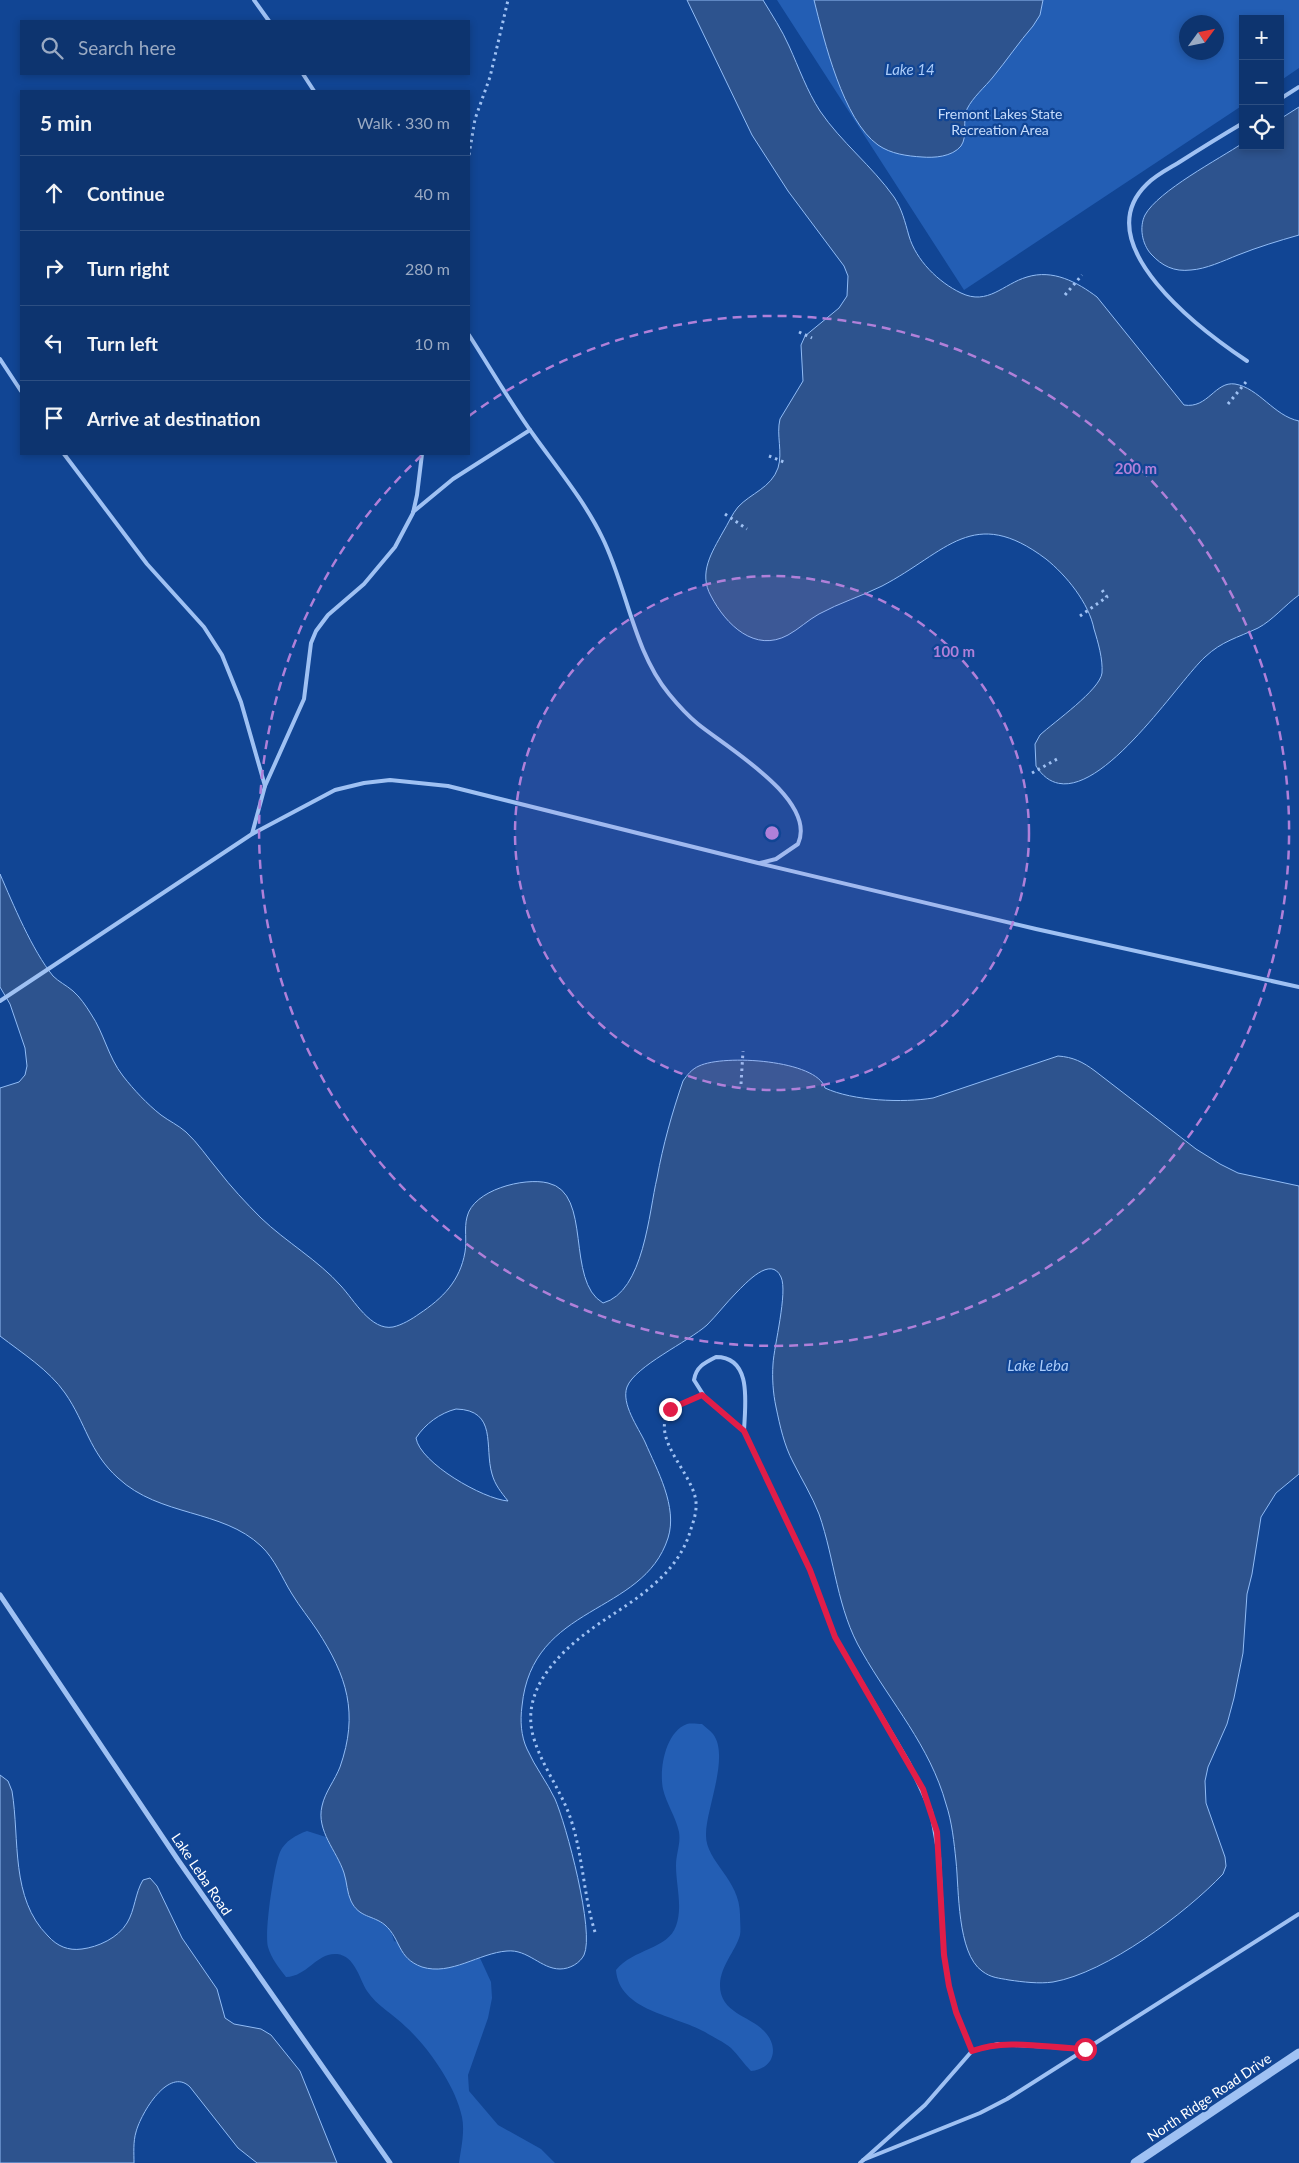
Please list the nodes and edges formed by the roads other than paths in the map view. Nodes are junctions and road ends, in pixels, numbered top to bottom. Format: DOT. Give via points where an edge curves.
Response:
graph roads {
  1 [pos="254,0"];
  2 [pos="268,20"];
  3 [pos="304,75"];
  4 [pos="1299,87"];
  5 [pos="313,90"];
  6 [pos="1284,96"];
  7 [pos="1239,126"];
  8 [pos="470,337"];
  9 [pos="0,359"];
  10 [pos="1247,362"];
  11 [pos="20,389"];
  12 [pos="530,430"];
  13 [pos="65,455"];
  14 [pos="422,455"];
  15 [pos="412,513"];
  16 [pos="266,786"];
  17 [pos="252,834"];
  18 [pos="758,863"];
  19 [pos="1299,987"];
  20 [pos="2,1000"];
  21 [pos="744,1431"];
  22 [pos="0,1595"];
  23 [pos="1299,1914"];
  24 [pos="1085,2049"];
  25 [pos="972,2051"];
  26 [pos="1299,2053"];
  27 [pos="862,2162"];
  28 [pos="390,2163"];
  29 [pos="1135,2163"];
  1 -- 2 [label="lane"];
  3 -- 5 [label="lane"];
  4 -- 6 [label="lane"];
  7 -- 10 [label="lane" via="1146,184 1132,206 1129,235 1134,250 1151,277 1204,330"];
  8 -- 12 [label="lane"];
  9 -- 11 [label="lane"];
  12 -- 15 [label="lane" via="453,479"];
  12 -- 18 [label="lane" via="603,538 656,676 697,723 748,760 790,804 801,830 798,844 776,859"];
  13 -- 16 [label="lane" via="121,532 192,611 213,640 241,702"];
  14 -- 15 [label="lane" via="418,495"];
  15 -- 16 [label="lane" via="395,547 380,566 316,631 311,643 304,699"];
  16 -- 17 [label="lane"];
  17 -- 18 [label="lane" via="335,790 364,783 408,781 466,790"];
  17 -- 20 [label="lane"];
  18 -- 19 [label="lane"];
  21 -- 21 [label="lane" via="702,1395 694,1380 695,1372 702,1364 716,1357 726,1357 737,1365 743,1376"];
  21 -- 25 [label="lane" via="810,1570 835,1637 909,1763 931,1811 939,1856 944,1955 949,1986"];
  22 -- 28 [label="street, Lake Leba Road" via="178,1860"];
  23 -- 24 [label="lane"];
  24 -- 25 [label="lane" via="1007,2044"];
  24 -- 27 [label="lane" via="1031,2085 980,2113"];
  25 -- 27 [label="lane" via="926,2105"];
  26 -- 29 [label="street, North Ridge Road Drive"];
}
